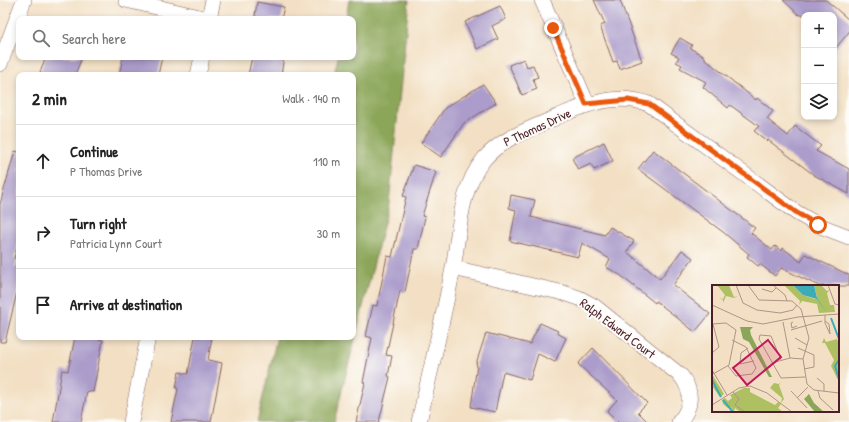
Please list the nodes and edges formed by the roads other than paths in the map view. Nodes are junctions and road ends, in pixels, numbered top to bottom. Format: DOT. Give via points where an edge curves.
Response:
graph roads {
  1 [pos="24,0"];
  2 [pos="126,0"];
  3 [pos="213,0"];
  4 [pos="542,0"];
  5 [pos="18,16"];
  6 [pos="195,16"];
  7 [pos="209,16"];
  8 [pos="16,21"];
  9 [pos="201,60"];
  10 [pos="0,64"];
  11 [pos="199,72"];
  12 [pos="586,104"];
  13 [pos="849,237"];
  14 [pos="453,268"];
  15 [pos="147,340"];
  16 [pos="131,422"];
  17 [pos="419,422"];
  18 [pos="680,422"];
  1 -- 5 [label="street"];
  2 -- 6 [label="street"];
  3 -- 7 [label="street"];
  4 -- 12 [label="street"];
  8 -- 10 [label="street"];
  9 -- 11 [label="street"];
  12 -- 13 [label="street, P Thomas Drive" via="628,100 649,104 797,213 818,225"];
  12 -- 14 [label="street, P Thomas Drive" via="505,140 484,159 474,174 462,206"];
  14 -- 17 [label="street, P Thomas Drive"];
  14 -- 18 [label="street, Ralph Edward Court" via="564,293 594,306 688,384 690,401 688,410"];
  15 -- 16 [label="street"];
}
